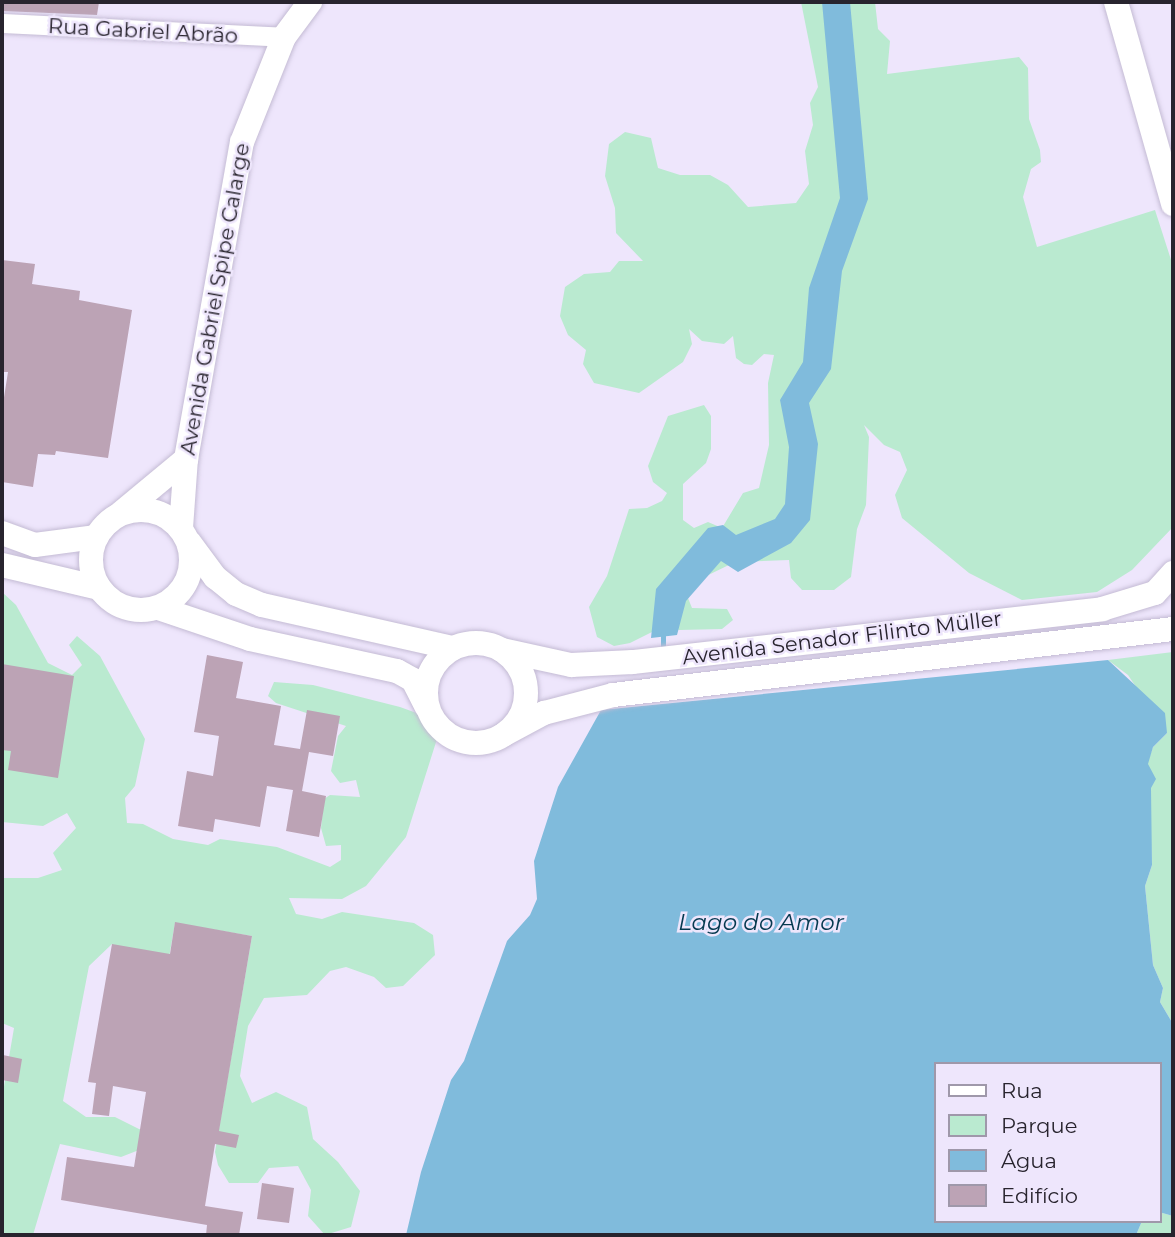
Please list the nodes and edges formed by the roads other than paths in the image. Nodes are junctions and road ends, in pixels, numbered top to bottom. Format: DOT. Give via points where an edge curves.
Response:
graph roads {
  1 [pos="310,2"];
  2 [pos="1116,2"];
  3 [pos="2,23"];
  4 [pos="284,37"];
  5 [pos="1172,195"];
  6 [pos="186,459"];
  7 [pos="121,513"];
  8 [pos="2,533"];
  9 [pos="185,535"];
  10 [pos="96,537"];
  11 [pos="2,565"];
  12 [pos="1173,573"];
  13 [pos="99,588"];
  14 [pos="158,608"];
  15 [pos="1173,628"];
  16 [pos="453,648"];
  17 [pos="502,650"];
  18 [pos="429,712"];
  19 [pos="503,735"];
  1 -- 4 [label="main road, Avenida Gabriel Spipe Calarge"];
  2 -- 5 [label="main road"];
  3 -- 4 [label="street, Rua Gabriel Abrão"];
  4 -- 6 [label="main road, Avenida Gabriel Spipe Calarge" via="242,142"];
  6 -- 7 [label="main road"];
  6 -- 9 [label="main road, Avenida Gabriel Spipe Calarge"];
  7 -- 9 [label="main road" via="153,510"];
  7 -- 10 [label="main road"];
  8 -- 10 [label="main road" via="36,545"];
  9 -- 14 [label="main road" via="190,575 172,601"];
  9 -- 16 [label="main road" via="215,577 236,594 262,605"];
  10 -- 13 [label="main road" via="91,554"];
  11 -- 13 [label="main road"];
  12 -- 17 [label="main road, Avenida Senador Filinto Müller" via="1155,593 1102,609 581,665"];
  13 -- 14 [label="main road" via="124,608"];
  14 -- 18 [label="main road" via="250,639 397,671 413,680"];
  15 -- 19 [label="main road, Avenida Senador Filinto Müller" via="613,695 544,713"];
  16 -- 17 [label="main road" via="486,644"];
  16 -- 18 [label="main road" via="432,668 426,697"];
  17 -- 19 [label="main road" via="518,668 526,692 515,724"];
  18 -- 19 [label="main road" via="441,729 464,742 491,741"];
}
